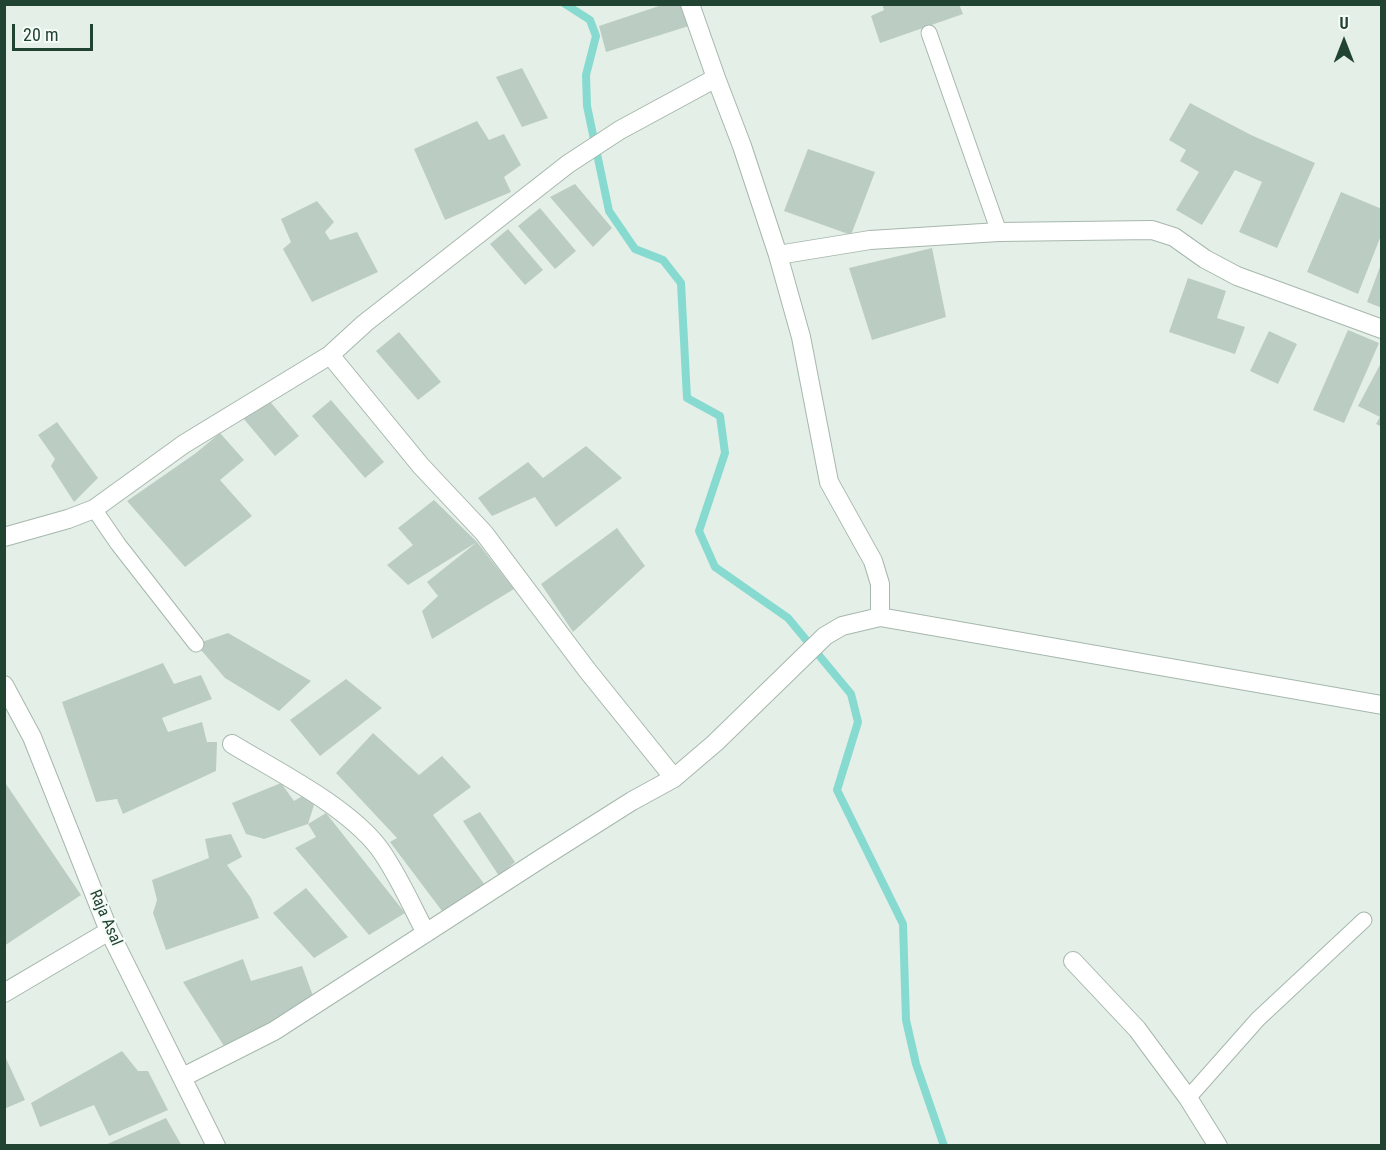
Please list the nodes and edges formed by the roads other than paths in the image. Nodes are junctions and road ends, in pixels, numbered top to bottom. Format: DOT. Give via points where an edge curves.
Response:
graph roads {
  1 [pos="690,4"];
  2 [pos="929,33"];
  3 [pos="716,78"];
  4 [pos="999,232"];
  5 [pos="778,255"];
  6 [pos="1382,329"];
  7 [pos="330,355"];
  8 [pos="94,509"];
  9 [pos="4,537"];
  10 [pos="880,617"];
  11 [pos="196,644"];
  12 [pos="4,685"];
  13 [pos="1382,705"];
  14 [pos="232,744"];
  15 [pos="674,778"];
  16 [pos="1364,920"];
  17 [pos="109,931"];
  18 [pos="426,933"];
  19 [pos="1073,961"];
  20 [pos="4,993"];
  21 [pos="183,1077"];
  22 [pos="1188,1098"];
  23 [pos="216,1146"];
  24 [pos="1218,1146"];
  1 -- 3 [label="street"];
  2 -- 4 [label="lane"];
  3 -- 5 [label="street"];
  3 -- 7 [label="street" via="620,130 568,164 374,315"];
  4 -- 5 [label="street" via="870,240"];
  4 -- 6 [label="street" via="1152,230 1174,237 1237,276"];
  5 -- 10 [label="street" via="801,337 829,483 873,561 880,585"];
  7 -- 8 [label="street" via="184,444"];
  7 -- 15 [label="street" via="421,466 484,533"];
  8 -- 9 [label="street"];
  8 -- 11 [label="lane"];
  10 -- 13 [label="street"];
  10 -- 15 [label="street" via="842,626 825,636"];
  12 -- 17 [label="street, Raja Asal" via="32,737"];
  14 -- 18 [label="street" via="343,813 365,834 388,862"];
  15 -- 18 [label="street"];
  16 -- 22 [label="lane" via="1258,1019"];
  17 -- 20 [label="street"];
  17 -- 21 [label="street, Raja Asal"];
  18 -- 21 [label="street" via="274,1031"];
  19 -- 22 [label="street" via="1137,1029"];
  21 -- 23 [label="street, Raja Asal"];
  22 -- 24 [label="street"];
}
